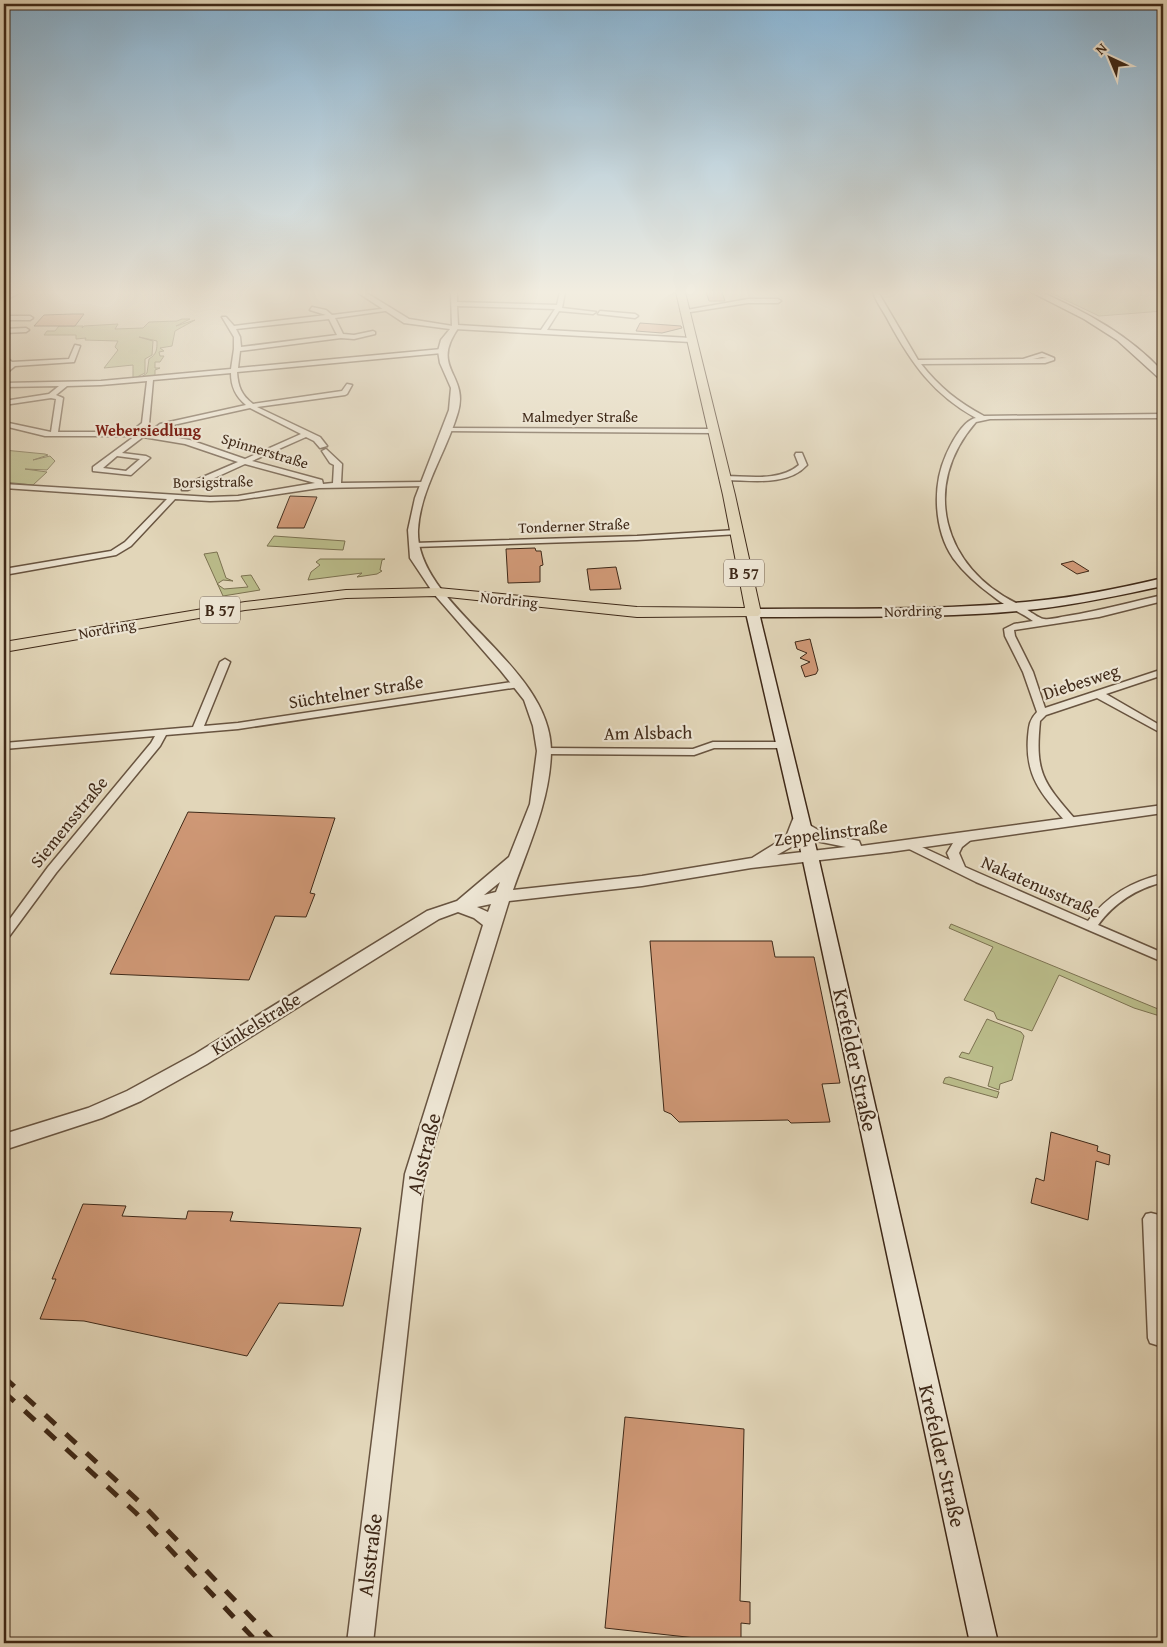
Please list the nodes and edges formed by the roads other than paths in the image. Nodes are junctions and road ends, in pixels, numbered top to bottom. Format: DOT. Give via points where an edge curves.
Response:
graph roads {
  1 [pos="256,369"];
  2 [pos="446,369"];
  3 [pos="698,369"];
  4 [pos="921,369"];
  5 [pos="234,371"];
  6 [pos="150,379"];
  7 [pos="65,384"];
  8 [pos="4,385"];
  9 [pos="349,385"];
  10 [pos="51,396"];
  11 [pos="4,403"];
  12 [pos="251,406"];
  13 [pos="1163,416"];
  14 [pos="982,418"];
  15 [pos="4,424"];
  16 [pos="16,427"];
  17 [pos="446,430"];
  18 [pos="713,431"];
  19 [pos="4,433"];
  20 [pos="54,434"];
  21 [pos="137,434"];
  22 [pos="150,435"];
  23 [pos="305,435"];
  24 [pos="116,454"];
  25 [pos="799,455"];
  26 [pos="247,462"];
  27 [pos="724,478"];
  28 [pos="424,484"];
  29 [pos="338,485"];
  30 [pos="4,486"];
  31 [pos="319,486"];
  32 [pos="185,488"];
  33 [pos="173,497"];
  34 [pos="736,532"];
  35 [pos="414,545"];
  36 [pos="4,572"];
  37 [pos="1163,582"];
  38 [pos="438,592"];
  39 [pos="1163,598"];
  40 [pos="1018,607"];
  41 [pos="753,613"];
  42 [pos="1040,622"];
  43 [pos="4,647"];
  44 [pos="224,662"];
  45 [pos="1163,672"];
  46 [pos="519,684"];
  47 [pos="1100,695"];
  48 [pos="1042,714"];
  49 [pos="197,730"];
  50 [pos="162,732"];
  51 [pos="1163,732"];
  52 [pos="783,745"];
  53 [pos="4,746"];
  54 [pos="544,751"];
  55 [pos="1163,809"];
  56 [pos="1071,821"];
  57 [pos="801,823"];
  58 [pos="971,835"];
  59 [pos="907,844"];
  60 [pos="890,847"];
  61 [pos="810,856"];
  62 [pos="517,858"];
  63 [pos="751,862"];
  64 [pos="960,870"];
  65 [pos="1163,878"];
  66 [pos="503,896"];
  67 [pos="457,906"];
  68 [pos="492,923"];
  69 [pos="1090,927"];
  70 [pos="4,935"];
  71 [pos="1163,958"];
  72 [pos="4,1142"];
  73 [pos="1163,1222"];
  74 [pos="1163,1340"];
  75 [pos="360,1643"];
  76 [pos="984,1643"];
  1 -- 5 [label="street"];
  2 -- 17 [label="street" via="455,388 454,410"];
  3 -- 18 [label="main road, Krefelder Straße / B 57"];
  4 -- 14 [label="street" via="936,388 963,409"];
  5 -- 6 [label="street"];
  5 -- 12 [label="street" via="234,382 240,396"];
  6 -- 7 [label="street"];
  6 -- 21 [label="street" via="145,424"];
  7 -- 8 [label="street"];
  7 -- 10 [label="street"];
  9 -- 12 [label="street" via="345,393"];
  10 -- 11 [label="street"];
  10 -- 20 [label="street" via="60,398"];
  12 -- 22 [label="street" via="162,425"];
  12 -- 23 [label="street"];
  13 -- 14 [label="street"];
  14 -- 40 [label="street" via="974,420 963,433 947,464 941,489 944,522 949,545 964,567 1008,603"];
  15 -- 16 [label="street, Spinnerstraße"];
  16 -- 19 [label="street"];
  16 -- 20 [label="street, Spinnerstraße" via="37,434"];
  17 -- 18 [label="street, Malmedyer Straße"];
  17 -- 28 [label="street"];
  18 -- 27 [label="main road, Krefelder Straße / B 57"];
  20 -- 21 [label="street, Spinnerstraße"];
  21 -- 22 [label="street, Spinnerstraße"];
  21 -- 24 [label="street"];
  22 -- 26 [label="street, Spinnerstraße" via="188,442"];
  23 -- 26 [label="street"];
  23 -- 29 [label="street" via="317,439 338,464"];
  24 -- 24 [label="street" via="96,469 128,473 146,458"];
  25 -- 27 [label="street" via="803,465 784,476"];
  26 -- 31 [label="street, Spinnerstraße" via="310,478 319,482"];
  26 -- 32 [label="street"];
  27 -- 34 [label="main road, Krefelder Straße / B 57"];
  28 -- 29 [label="street, Borsigstraße"];
  28 -- 35 [label="street" via="413,530"];
  29 -- 31 [label="street, Borsigstraße"];
  30 -- 33 [label="street, Borsigstraße"];
  31 -- 33 [label="street, Borsigstraße" via="238,498"];
  33 -- 36 [label="street" via="128,544 113,554"];
  34 -- 35 [label="street, Tonderner Straße"];
  34 -- 41 [label="main road, Krefelder Straße / B 57"];
  35 -- 38 [label="street, Alsstraße" via="420,565"];
  37 -- 40 [label="main road, Nordring"];
  38 -- 41 [label="main road, Nordring / B 57" via="637,612"];
  38 -- 43 [label="main road, Nordring / B 57" via="346,594 259,604"];
  38 -- 46 [label="street, Alsstraße"];
  39 -- 42 [label="street" via="1099,614"];
  40 -- 41 [label="main road, Nordring" via="915,612"];
  40 -- 42 [label="street"];
  41 -- 52 [label="main road, Krefelder Straße"];
  42 -- 48 [label="street" via="1012,627 1009,632 1028,672"];
  44 -- 49 [label="street"];
  45 -- 47 [label="street, Diebesweg"];
  46 -- 49 [label="street, Süchtelner Straße" via="313,716"];
  46 -- 54 [label="street, Alsstraße" via="534,708"];
  47 -- 48 [label="street, Diebesweg"];
  47 -- 51 [label="street"];
  48 -- 56 [label="street, Diebesweg" via="1035,720 1031,757 1037,780"];
  49 -- 50 [label="street, Süchtelner Straße"];
  50 -- 53 [label="street, Süchtelner Straße"];
  50 -- 70 [label="street, Siemensstraße" via="156,744 52,870"];
  52 -- 54 [label="street, Am Alsbach" via="713,745 694,752"];
  52 -- 57 [label="main road, Krefelder Straße"];
  54 -- 62 [label="street, Alsstraße" via="537,804"];
  55 -- 56 [label="street, Zeppelinstraße"];
  56 -- 58 [label="street, Zeppelinstraße"];
  57 -- 60 [label="street" via="813,835 838,842"];
  57 -- 61 [label="main road, Krefelder Straße"];
  57 -- 63 [label="street" via="793,840"];
  58 -- 59 [label="street, Zeppelinstraße"];
  58 -- 64 [label="street" via="957,845 953,853"];
  59 -- 60 [label="street, Zeppelinstraße"];
  59 -- 64 [label="street, Nakatenusstraße"];
  60 -- 61 [label="street, Zeppelinstraße"];
  61 -- 63 [label="street, Zeppelinstraße"];
  61 -- 76 [label="main road, Krefelder Straße"];
  62 -- 66 [label="street, Alsstraße"];
  62 -- 67 [label="street"];
  63 -- 66 [label="street, Zeppelinstraße" via="642,881"];
  64 -- 69 [label="street, Nakatenusstraße"];
  65 -- 69 [label="street" via="1116,896"];
  66 -- 67 [label="street, Künkelstraße"];
  66 -- 68 [label="street, Alsstraße"];
  67 -- 68 [label="street" via="480,914"];
  67 -- 72 [label="street, Künkelstraße" via="433,914 201,1059 134,1096 95,1113"];
  68 -- 75 [label="street, Alsstraße" via="414,1174"];
  69 -- 71 [label="street, Nakatenusstraße"];
  73 -- 74 [label="street" via="1151,1219 1156,1338"];
}
